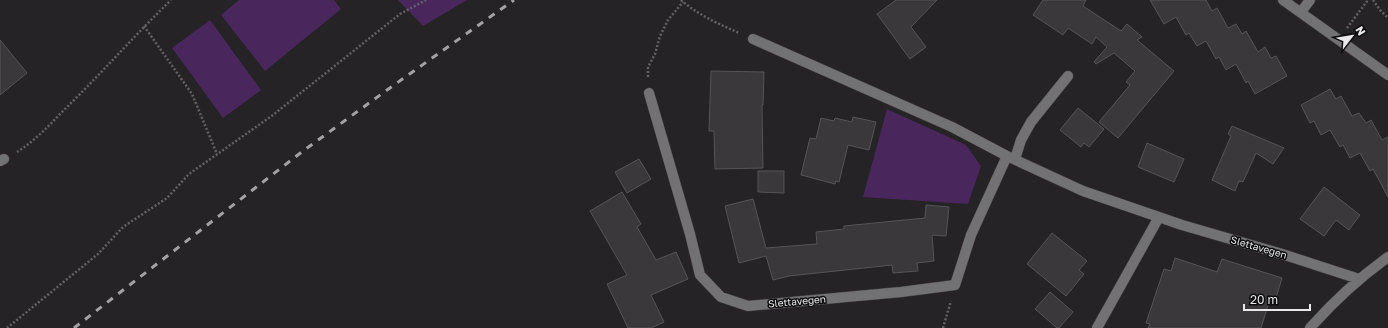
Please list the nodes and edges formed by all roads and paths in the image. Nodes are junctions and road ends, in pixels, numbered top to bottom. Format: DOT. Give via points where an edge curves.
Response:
graph roads {
  1 [pos="171,0"];
  2 [pos="426,0"];
  3 [pos="1283,0"];
  4 [pos="1310,0"];
  5 [pos="1368,0"];
  6 [pos="1373,0"];
  7 [pos="682,1"];
  8 [pos="1301,12"];
  9 [pos="1388,18"];
  10 [pos="144,26"];
  11 [pos="753,40"];
  12 [pos="1339,40"];
  13 [pos="1388,75"];
  14 [pos="1068,76"];
  15 [pos="649,92"];
  16 [pos="217,154"];
  17 [pos="1011,157"];
  18 [pos="2,160"];
  19 [pos="1159,217"];
  20 [pos="1388,257"];
  21 [pos="1359,279"];
  22 [pos="955,285"];
  23 [pos="6,328"];
  24 [pos="943,328"];
  25 [pos="1097,328"];
  26 [pos="1310,328"];
  1 -- 10 [label="path"];
  2 -- 16 [label="path" via="400,14 274,115"];
  3 -- 8 [label="street"];
  4 -- 8 [label="street"];
  5 -- 12 [label="path"];
  6 -- 9 [label="path"];
  7 -- 11 [label="path" via="712,21"];
  7 -- 15 [label="path" via="668,20 648,67"];
  8 -- 12 [label="street"];
  10 -- 16 [label="path" via="192,94"];
  10 -- 18 [label="path" via="54,122 30,143"];
  11 -- 17 [label="street, Slettavegen" via="952,127"];
  12 -- 13 [label="street"];
  14 -- 17 [label="street" via="1030,122"];
  15 -- 22 [label="street, Slettavegen" via="700,275 721,297 748,306"];
  16 -- 23 [label="path" via="189,174 167,198 123,227 98,254"];
  17 -- 19 [label="street, Slettavegen" via="1082,191"];
  17 -- 22 [label="street" via="971,235"];
  19 -- 21 [label="street, Slettavegen"];
  19 -- 25 [label="street"];
  20 -- 21 [label="street"];
  21 -- 26 [label="street" via="1328,306"];
  22 -- 24 [label="path"];
}
